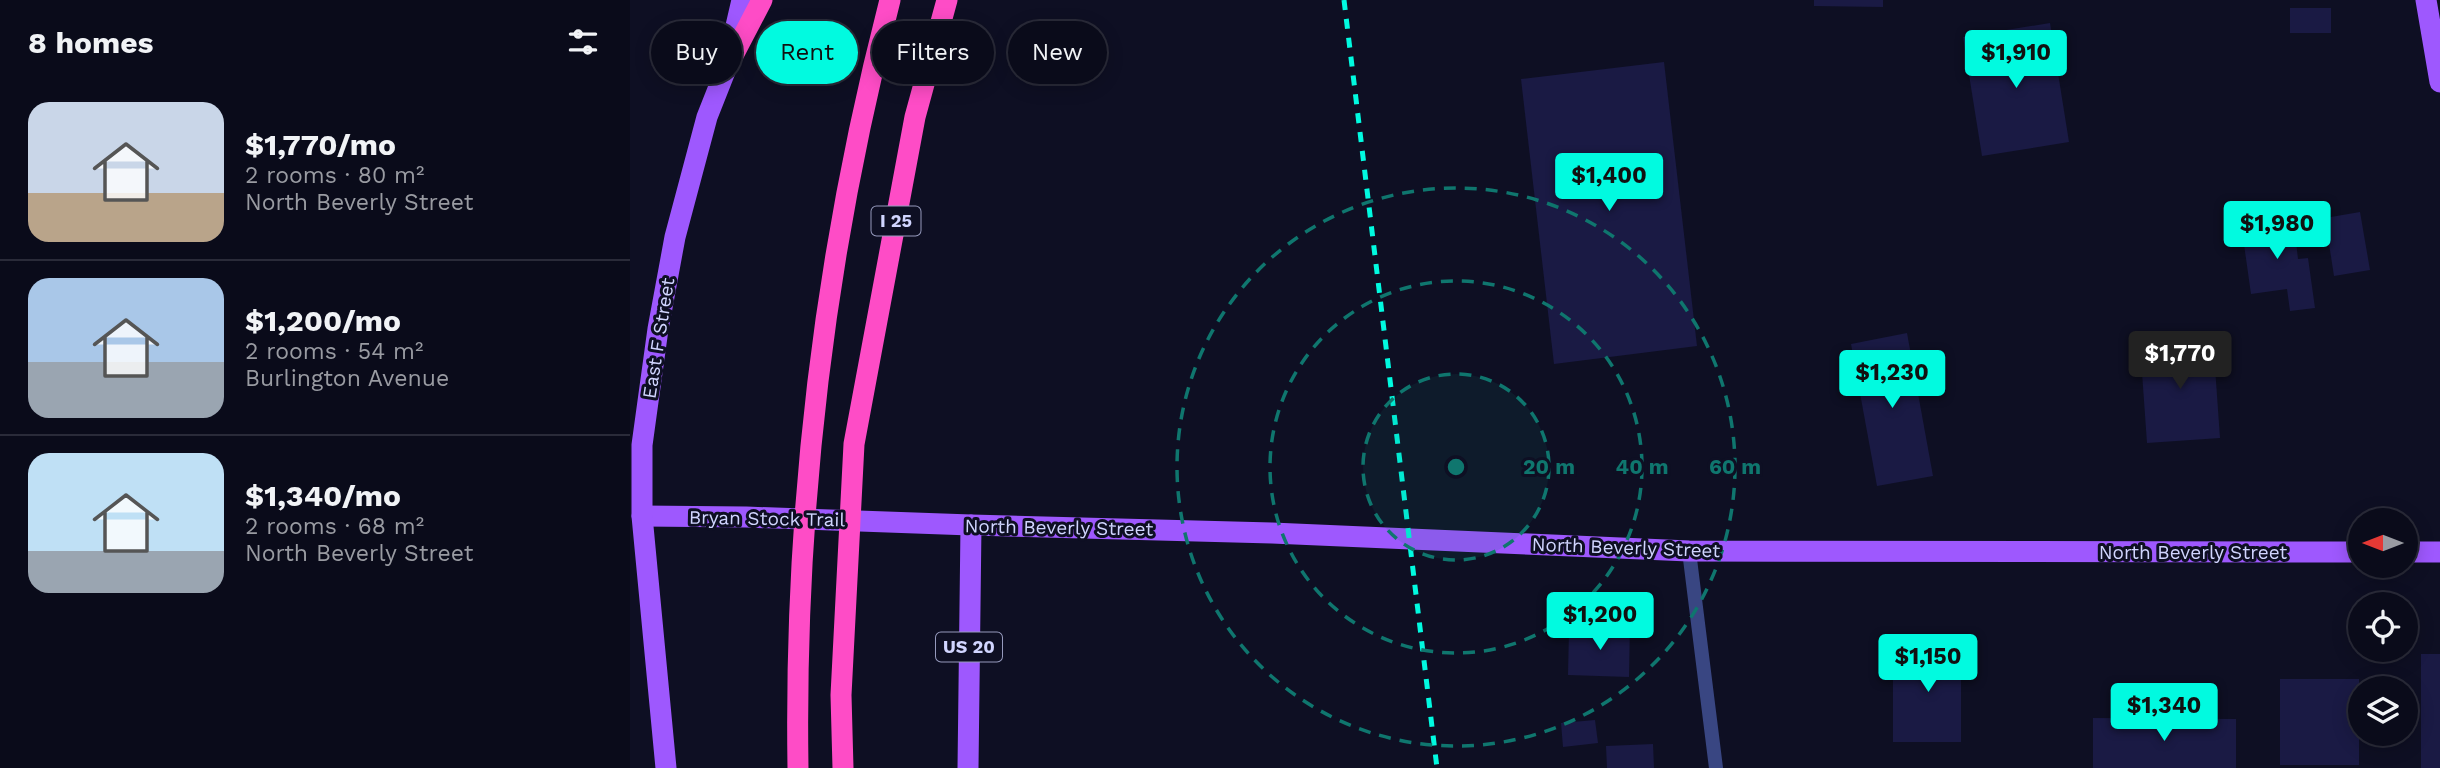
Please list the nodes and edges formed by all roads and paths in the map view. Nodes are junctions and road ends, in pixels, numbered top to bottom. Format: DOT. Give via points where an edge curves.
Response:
graph roads {
  1 [pos="742,0"];
  2 [pos="762,0"];
  3 [pos="890,0"];
  4 [pos="947,0"];
  5 [pos="2426,0"];
  6 [pos="737,21"];
  7 [pos="742,38"];
  8 [pos="2440,82"];
  9 [pos="720,84"];
  10 [pos="642,516"];
  11 [pos="892,522"];
  12 [pos="971,526"];
  13 [pos="1689,551"];
  14 [pos="2348,552"];
  15 [pos="2418,552"];
  16 [pos="2440,552"];
  17 [pos="666,768"];
  18 [pos="799,768"];
  19 [pos="843,768"];
  20 [pos="968,768"];
  21 [pos="1716,768"];
  1 -- 6 [label="main road, East F Street"];
  2 -- 7 [label="highway"];
  3 -- 18 [label="highway, I 25" via="860,124 825,313 810,446 797,695"];
  4 -- 19 [label="highway, I 25" via="915,117 855,444 841,695"];
  5 -- 8 [label="main road"];
  9 -- 10 [label="main road, East F Street" via="675,237 660,316 642,445"];
  10 -- 11 [label="main road, Bryan Stock Trail"];
  10 -- 17 [label="main road, East F Street"];
  11 -- 12 [label="main road, North Beverly Street"];
  12 -- 13 [label="main road, North Beverly Street"];
  12 -- 20 [label="main road, US 20"];
  13 -- 14 [label="main road, North Beverly Street"];
  13 -- 21 [label="street"];
  15 -- 16 [label="main road"];
}
